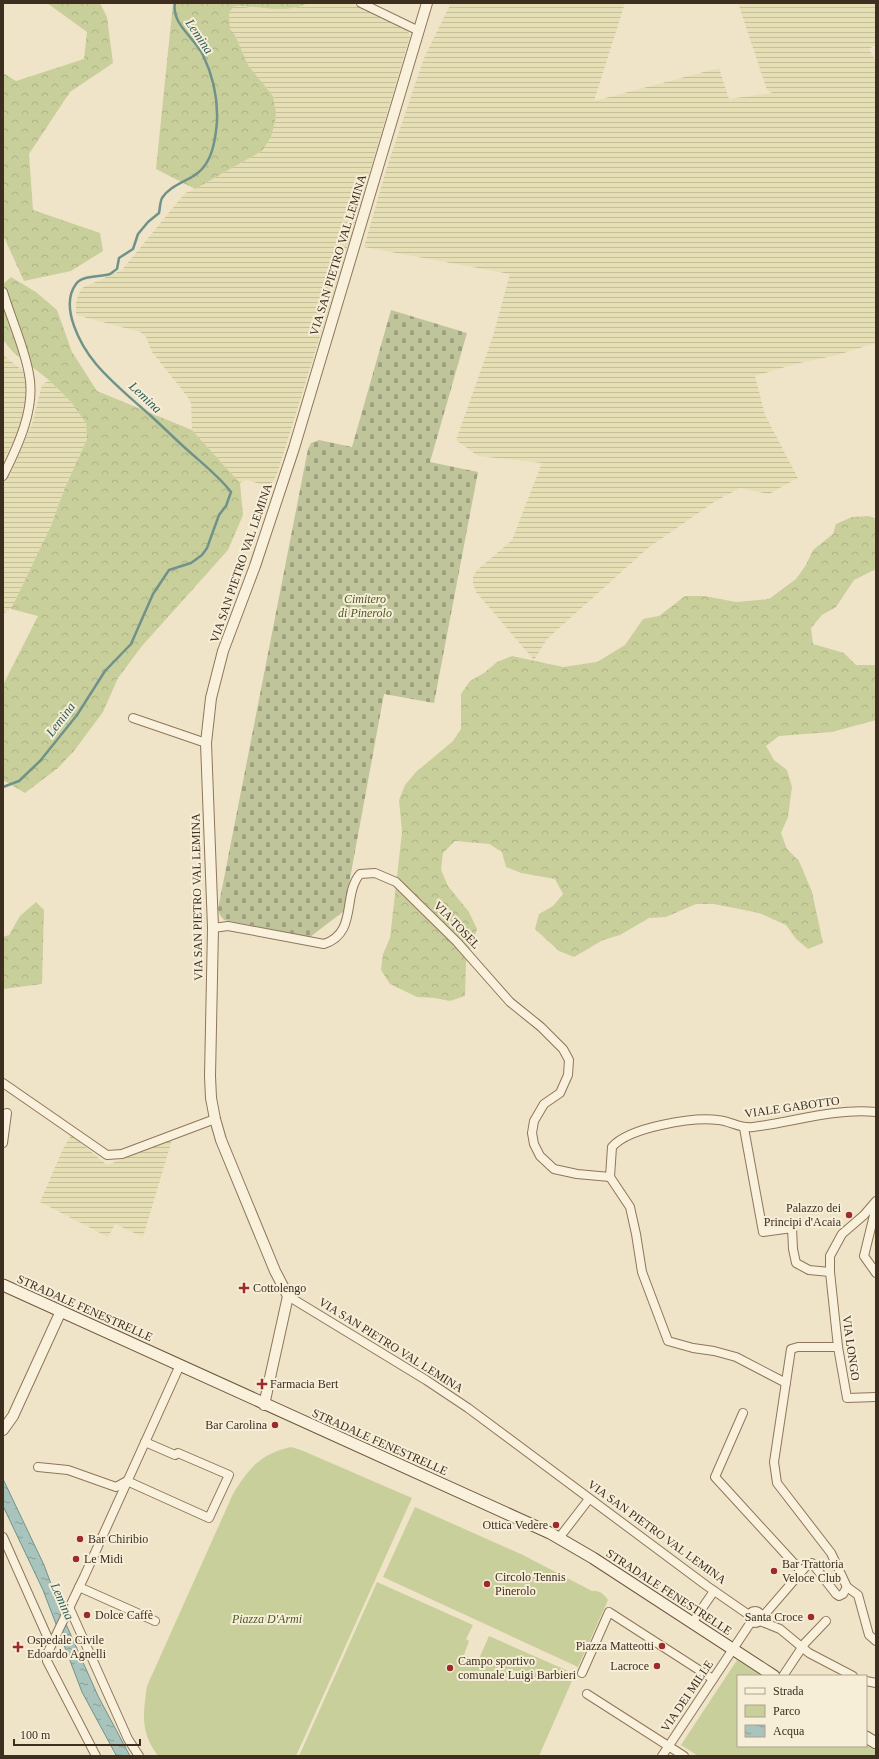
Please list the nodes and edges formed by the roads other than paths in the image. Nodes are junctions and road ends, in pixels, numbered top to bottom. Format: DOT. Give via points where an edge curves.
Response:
graph roads {
  1 [pos="361,3"];
  2 [pos="427,3"];
  3 [pos="419,31"];
  4 [pos="3,292"];
  5 [pos="3,476"];
  6 [pos="133,718"];
  7 [pos="206,743"];
  8 [pos="213,928"];
  9 [pos="3,1084"];
  10 [pos="876,1112"];
  11 [pos="7,1113"];
  12 [pos="215,1119"];
  13 [pos="744,1128"];
  14 [pos="3,1143"];
  15 [pos="610,1176"];
  16 [pos="876,1201"];
  17 [pos="876,1207"];
  18 [pos="872,1239"];
  19 [pos="830,1272"];
  20 [pos="876,1273"];
  21 [pos="3,1285"];
  22 [pos="288,1296"];
  23 [pos="60,1311"];
  24 [pos="838,1347"];
  25 [pos="180,1365"];
  26 [pos="786,1383"];
  27 [pos="876,1397"];
  28 [pos="264,1405"];
  29 [pos="744,1413"];
  30 [pos="3,1430"];
  31 [pos="145,1442"];
  32 [pos="38,1467"];
  33 [pos="127,1481"];
  34 [pos="589,1499"];
  35 [pos="3,1537"];
  36 [pos="559,1538"];
  37 [pos="802,1571"];
  38 [pos="79,1587"];
  39 [pos="847,1587"];
  40 [pos="714,1591"];
  41 [pos="69,1607"];
  42 [pos="750,1618"];
  43 [pos="760,1618"];
  44 [pos="155,1621"];
  45 [pos="826,1621"];
  46 [pos="692,1623"];
  47 [pos="876,1641"];
  48 [pos="51,1645"];
  49 [pos="802,1647"];
  50 [pos="732,1649"];
  51 [pos="582,1673"];
  52 [pos="772,1675"];
  53 [pos="784,1675"];
  54 [pos="850,1675"];
  55 [pos="713,1679"];
  56 [pos="587,1694"];
  57 [pos="867,1738"];
  58 [pos="876,1743"];
  59 [pos="668,1746"];
  60 [pos="96,1756"];
  61 [pos="139,1756"];
  62 [pos="662,1756"];
  63 [pos="684,1756"];
  1 -- 3 [label="street"];
  2 -- 3 [label="street, VIA SAN PIETRO VAL LEMINA"];
  3 -- 7 [label="street, VIA SAN PIETRO VAL LEMINA" via="277,501 223,651 211,698"];
  4 -- 5 [label="street" via="30,375 26,423"];
  6 -- 7 [label="street"];
  7 -- 8 [label="street, VIA SAN PIETRO VAL LEMINA"];
  8 -- 12 [label="street, VIA SAN PIETRO VAL LEMINA" via="210,1076"];
  8 -- 15 [label="street, VIA TOSEL" via="228,926 324,944 332,942 346,923 354,884 360,874 375,873 396,882 457,942 510,1002 563,1049 569,1060 568,1075 560,1093 544,1104 534,1121 532,1133 540,1156 554,1169 577,1174"];
  9 -- 12 [label="street" via="106,1155 122,1154"];
  10 -- 13 [label="street, VIALE GABOTTO" via="845,1111"];
  11 -- 14 [label="street"];
  12 -- 22 [label="street, VIA SAN PIETRO VAL LEMINA" via="239,1184"];
  13 -- 15 [label="street, VIALE GABOTTO" via="723,1120 704,1119 651,1127 620,1139 612,1147"];
  13 -- 19 [label="street" via="763,1232 792,1228 796,1263 809,1270"];
  15 -- 26 [label="street" via="630,1207 642,1272 668,1341 736,1357"];
  16 -- 19 [label="street, VIA LONGO" via="841,1236 830,1256"];
  17 -- 18 [label="street"];
  18 -- 20 [label="street" via="864,1256"];
  19 -- 24 [label="street, VIA LONGO"];
  21 -- 23 [label="main road, STRADALE FENESTRELLE"];
  22 -- 28 [label="street"];
  22 -- 34 [label="street, VIA SAN PIETRO VAL LEMINA" via="468,1408"];
  23 -- 25 [label="main road, STRADALE FENESTRELLE"];
  23 -- 30 [label="street" via="13,1416"];
  24 -- 26 [label="street" via="791,1349"];
  24 -- 27 [label="street, VIA LONGO" via="847,1398"];
  25 -- 28 [label="main road, STRADALE FENESTRELLE"];
  25 -- 31 [label="street"];
  26 -- 39 [label="street" via="774,1462 777,1483 831,1553"];
  28 -- 36 [label="main road, STRADALE FENESTRELLE"];
  29 -- 37 [label="street" via="715,1477"];
  31 -- 33 [label="street"];
  31 -- 33 [label="street" via="229,1475 209,1518"];
  32 -- 33 [label="street" via="68,1470 116,1488"];
  33 -- 38 [label="street"];
  34 -- 36 [label="street"];
  34 -- 40 [label="street, VIA SAN PIETRO VAL LEMINA"];
  35 -- 48 [label="street"];
  36 -- 46 [label="main road, STRADALE FENESTRELLE"];
  37 -- 39 [label="street" via="812,1563 839,1596"];
  37 -- 43 [label="street"];
  38 -- 41 [label="street"];
  38 -- 44 [label="street"];
  39 -- 47 [label="street" via="858,1595 870,1635"];
  40 -- 42 [label="street, VIA SAN PIETRO VAL LEMINA"];
  40 -- 46 [label="street"];
  41 -- 48 [label="street"];
  41 -- 61 [label="street" via="128,1739"];
  42 -- 43 [label="street" via="751,1612 755,1611"];
  42 -- 50 [label="street, VIA DEI MILLE"];
  43 -- 49 [label="street" via="780,1629"];
  45 -- 49 [label="street"];
  46 -- 50 [label="main road, STRADALE FENESTRELLE"];
  48 -- 60 [label="street" via="47,1661"];
  49 -- 53 [label="street"];
  49 -- 54 [label="street"];
  50 -- 52 [label="main road, STRADALE FENESTRELLE"];
  50 -- 55 [label="street, VIA DEI MILLE"];
  51 -- 55 [label="street" via="609,1612"];
  55 -- 59 [label="street, VIA DEI MILLE"];
  56 -- 59 [label="street"];
  57 -- 58 [label="main road"];
  59 -- 62 [label="street, VIA DEI MILLE"];
  59 -- 63 [label="street"];
}
